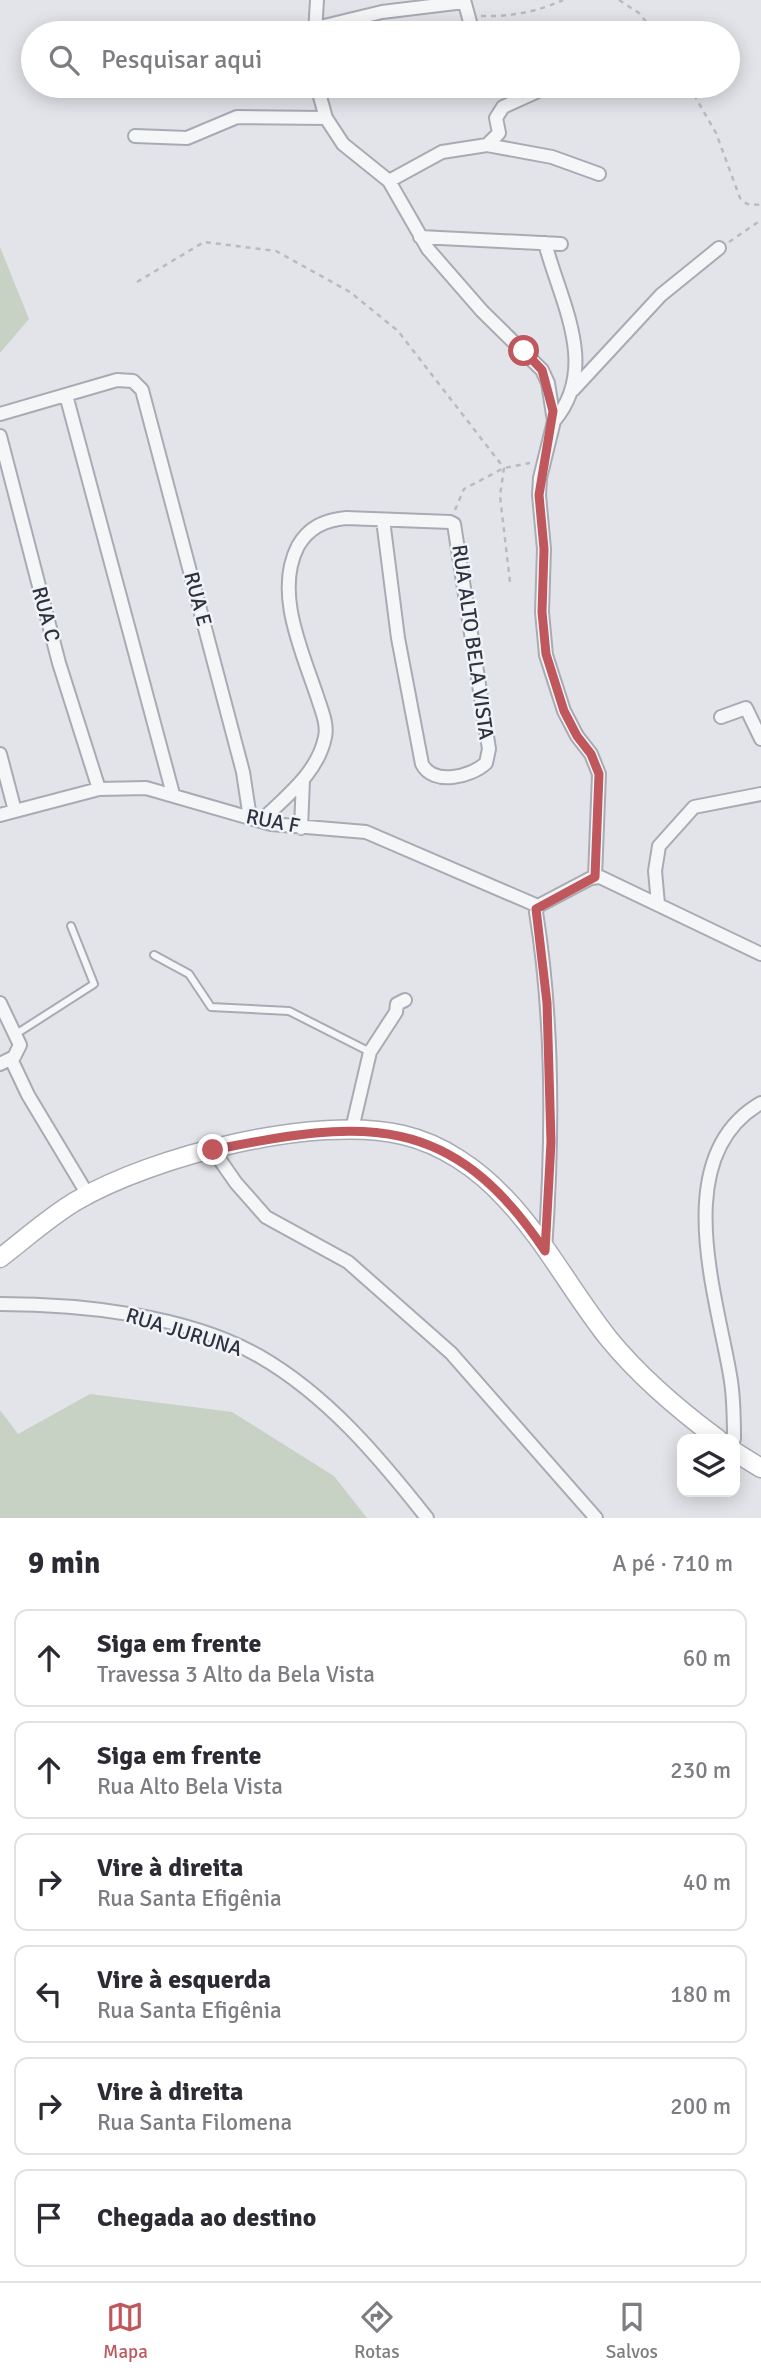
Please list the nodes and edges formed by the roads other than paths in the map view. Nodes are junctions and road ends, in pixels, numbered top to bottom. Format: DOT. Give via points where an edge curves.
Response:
graph roads {
  1 [pos="317,0"];
  2 [pos="464,1"];
  3 [pos="316,21"];
  4 [pos="351,21"];
  5 [pos="469,21"];
  6 [pos="320,98"];
  7 [pos="525,98"];
  8 [pos="326,118"];
  9 [pos="135,136"];
  10 [pos="488,145"];
  11 [pos="599,174"];
  12 [pos="389,181"];
  13 [pos="420,237"];
  14 [pos="545,243"];
  15 [pos="561,244"];
  16 [pos="719,248"];
  17 [pos="572,390"];
  18 [pos="66,395"];
  19 [pos="0,414"];
  20 [pos="554,421"];
  21 [pos="0,436"];
  22 [pos="383,520"];
  23 [pos="721,716"];
  24 [pos="761,739"];
  25 [pos="0,754"];
  26 [pos="303,780"];
  27 [pos="99,789"];
  28 [pos="173,794"];
  29 [pos="761,794"];
  30 [pos="15,811"];
  31 [pos="0,815"];
  32 [pos="256,819"];
  33 [pos="300,828"];
  34 [pos="595,877"];
  35 [pos="658,904"];
  36 [pos="538,906"];
  37 [pos="71,926"];
  38 [pos="761,954"];
  39 [pos="154,955"];
  40 [pos="405,1000"];
  41 [pos="0,1003"];
  42 [pos="16,1034"];
  43 [pos="370,1052"];
  44 [pos="5,1062"];
  45 [pos="761,1103"];
  46 [pos="352,1129"];
  47 [pos="213,1150"];
  48 [pos="88,1195"];
  49 [pos="545,1251"];
  50 [pos="0,1258"];
  51 [pos="0,1304"];
  52 [pos="712,1434"];
  53 [pos="734,1434"];
  54 [pos="740,1455"];
  55 [pos="761,1468"];
  56 [pos="427,1518"];
  57 [pos="596,1518"];
  1 -- 3 [label="street"];
  2 -- 4 [label="street"];
  2 -- 5 [label="street"];
  6 -- 8 [label="street"];
  7 -- 10 [label="street" via="500,111 496,118 499,133"];
  8 -- 9 [label="street" via="237,117 187,138"];
  8 -- 12 [label="street" via="357,158"];
  10 -- 11 [label="street" via="552,157"];
  10 -- 12 [label="street" via="442,152"];
  12 -- 13 [label="street"];
  13 -- 14 [label="street"];
  13 -- 20 [label="street" via="482,311 542,370"];
  14 -- 15 [label="street"];
  14 -- 17 [label="street" via="575,333"];
  16 -- 17 [label="street" via="662,295"];
  17 -- 20 [label="street"];
  18 -- 19 [label="street"];
  18 -- 28 [label="street"];
  18 -- 32 [label="street, RUA E" via="117,380 137,383 147,406"];
  20 -- 34 [label="street" via="539,495 544,549 542,612 546,654 564,711 599,774"];
  21 -- 27 [label="street, RUA C" via="59,663"];
  22 -- 22 [label="street, RUA ALTO BELA VISTA" via="450,522 457,529 489,749 480,769 436,778 426,773 398,638"];
  22 -- 26 [label="street, RUA ALTO BELA VISTA" via="329,519 301,541 291,566 291,609 326,729 320,753"];
  23 -- 24 [label="street" via="747,708"];
  25 -- 30 [label="street"];
  26 -- 32 [label="street"];
  26 -- 33 [label="street"];
  27 -- 28 [label="street, RUA F" via="146,788"];
  27 -- 30 [label="street, RUA F"];
  28 -- 32 [label="street, RUA F"];
  29 -- 35 [label="street" via="694,807 659,846 655,871"];
  30 -- 31 [label="street, RUA F"];
  32 -- 33 [label="street, RUA F"];
  33 -- 36 [label="street, RUA F" via="366,832"];
  34 -- 35 [label="street"];
  34 -- 36 [label="street"];
  35 -- 38 [label="street"];
  36 -- 49 [label="street" via="547,1003 551,1142"];
  37 -- 42 [label="lane" via="94,984"];
  39 -- 43 [label="lane" via="190,974 211,1006 289,1011"];
  40 -- 43 [label="street" via="397,1004"];
  41 -- 42 [label="street"];
  42 -- 44 [label="street" via="20,1045"];
  43 -- 46 [label="street"];
  44 -- 48 [label="street"];
  45 -- 53 [label="street" via="725,1133 715,1154 706,1206 709,1274 730,1374"];
  46 -- 47 [label="main road" via="326,1129"];
  46 -- 49 [label="main road" via="404,1135 461,1161 506,1199"];
  47 -- 48 [label="main road"];
  47 -- 57 [label="street" via="266,1217 348,1262 451,1353"];
  48 -- 50 [label="main road"];
  49 -- 52 [label="main road" via="639,1372"];
  51 -- 56 [label="street, RUA JURUNA" via="69,1306 142,1317 256,1354 345,1424"];
  54 -- 55 [label="main road"];
}
